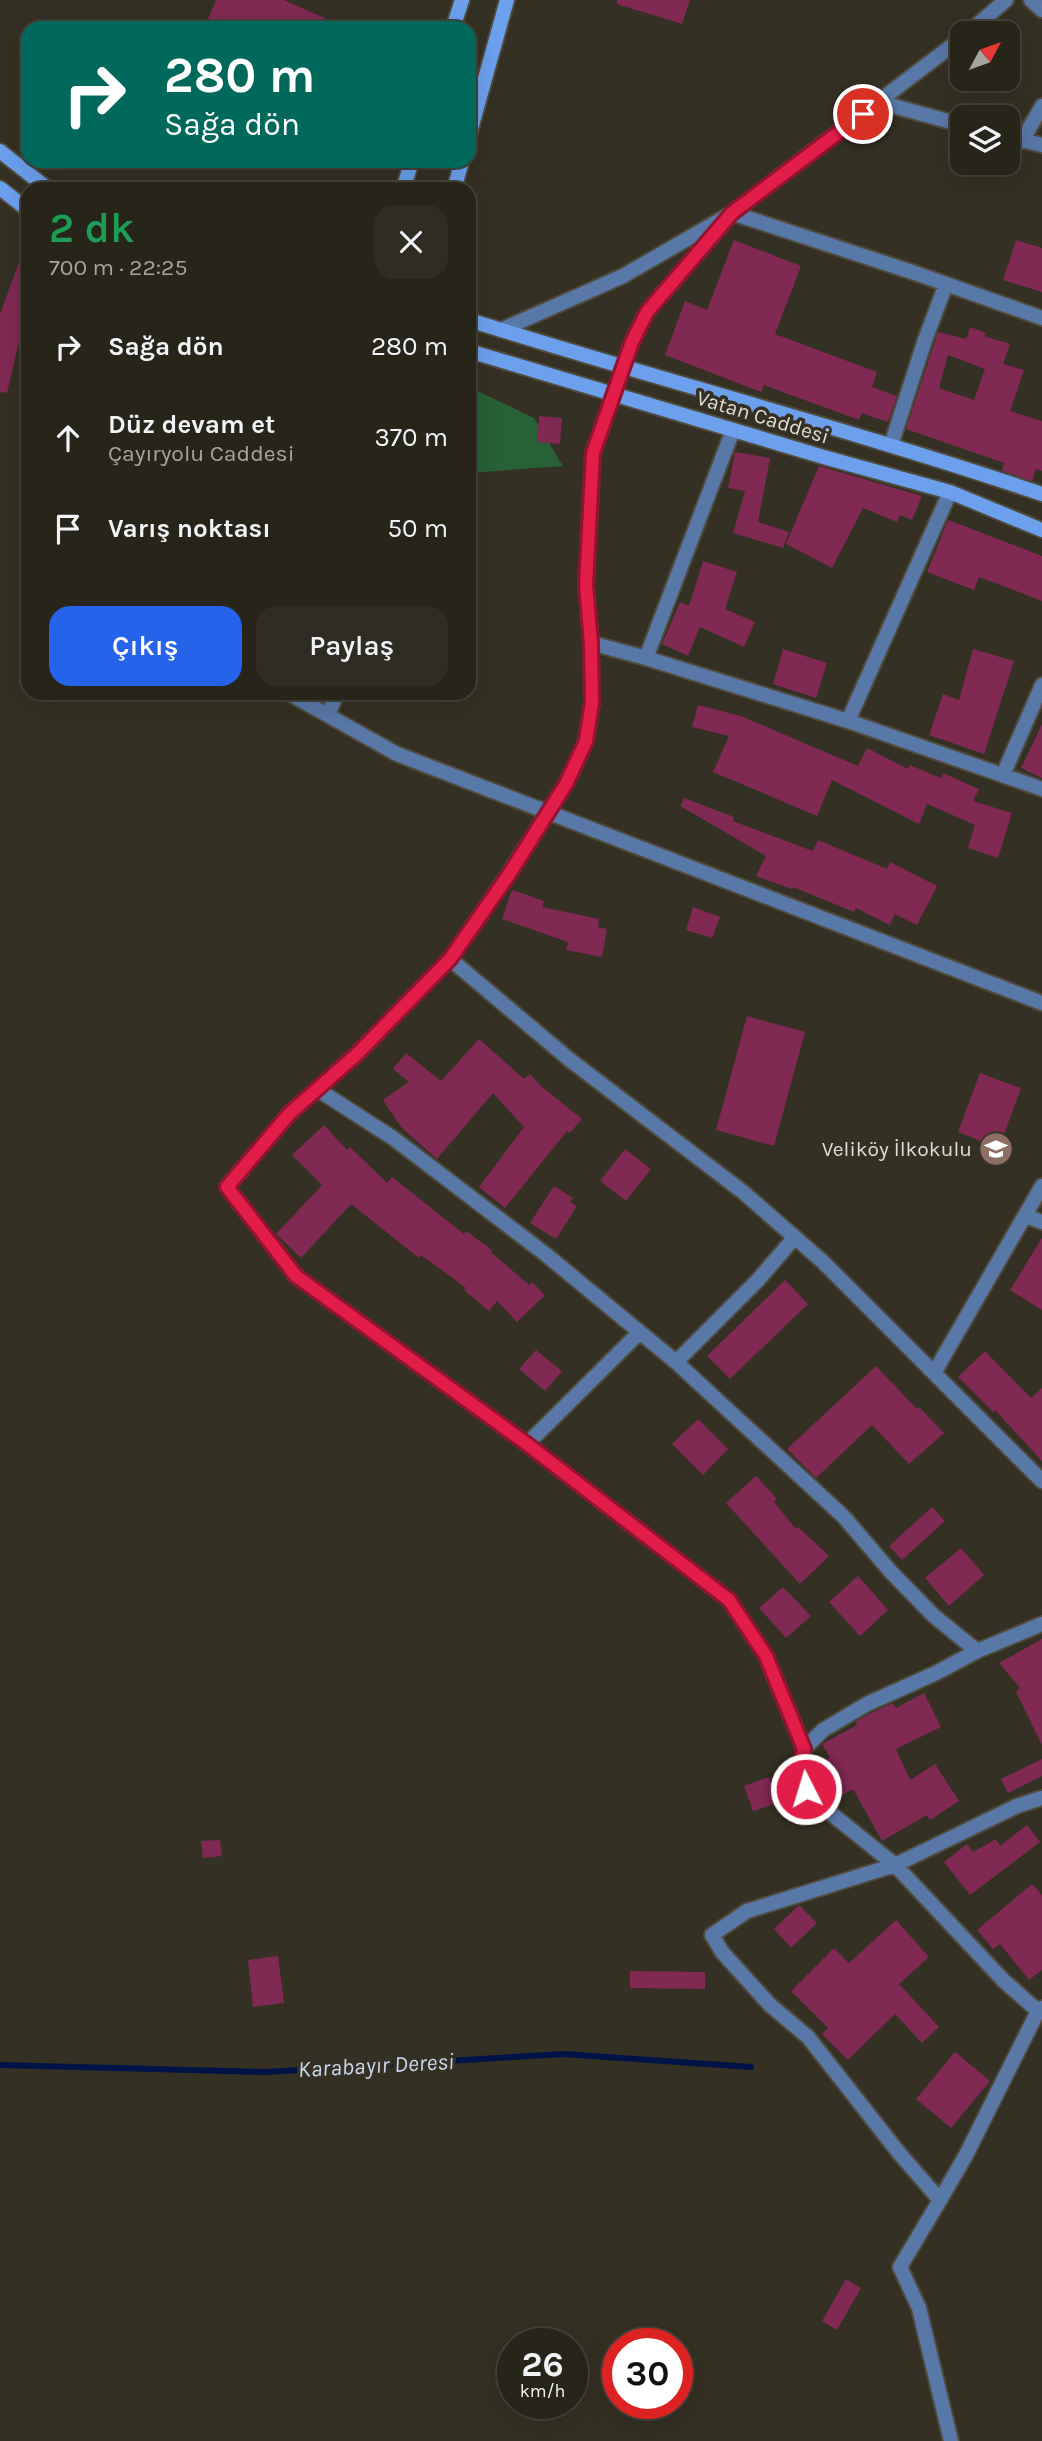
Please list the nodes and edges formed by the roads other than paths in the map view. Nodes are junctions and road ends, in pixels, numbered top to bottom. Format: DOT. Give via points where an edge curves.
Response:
graph roads {
  1 [pos="462,0"];
  2 [pos="508,0"];
  3 [pos="1006,0"];
  4 [pos="1031,0"];
  5 [pos="1042,10"];
  6 [pos="455,21"];
  7 [pos="982,21"];
  8 [pos="950,47"];
  9 [pos="879,102"];
  10 [pos="1042,106"];
  11 [pos="476,112"];
  12 [pos="950,122"];
  13 [pos="1020,133"];
  14 [pos="1020,140"];
  15 [pos="1042,145"];
  16 [pos="0,151"];
  17 [pos="21,168"];
  18 [pos="21,168"];
  19 [pos="39,182"];
  20 [pos="0,188"];
  21 [pos="21,204"];
  22 [pos="732,213"];
  23 [pos="946,284"];
  24 [pos="1042,318"];
  25 [pos="476,322"];
  26 [pos="501,330"];
  27 [pos="476,353"];
  28 [pos="623,368"];
  29 [pos="612,393"];
  30 [pos="733,430"];
  31 [pos="891,445"];
  32 [pos="950,492"];
  33 [pos="1042,495"];
  34 [pos="1042,530"];
  35 [pos="591,643"];
  36 [pos="646,658"];
  37 [pos="1042,685"];
  38 [pos="301,700"];
  39 [pos="334,700"];
  40 [pos="328,715"];
  41 [pos="848,721"];
  42 [pos="1003,775"];
  43 [pos="1042,789"];
  44 [pos="547,814"];
  45 [pos="450,959"];
  46 [pos="1042,1003"];
  47 [pos="317,1089"];
  48 [pos="1042,1186"];
  49 [pos="1026,1216"];
  50 [pos="1042,1222"];
  51 [pos="794,1237"];
  52 [pos="640,1332"];
  53 [pos="676,1362"];
  54 [pos="933,1373"];
  55 [pos="527,1444"];
  56 [pos="1042,1481"];
  57 [pos="1042,1624"];
  58 [pos="977,1651"];
  59 [pos="804,1749"];
  60 [pos="1042,1798"];
  61 [pos="895,1865"];
  62 [pos="1040,2009"];
  63 [pos="940,2200"];
  64 [pos="951,2441"];
  1 -- 6 [label="main road"];
  2 -- 11 [label="main road"];
  3 -- 7 [label="street"];
  4 -- 5 [label="street"];
  8 -- 9 [label="street"];
  9 -- 12 [label="street"];
  9 -- 22 [label="street"];
  10 -- 13 [label="street"];
  14 -- 15 [label="street"];
  16 -- 18 [label="main road"];
  17 -- 19 [label="main road"];
  20 -- 21 [label="main road"];
  22 -- 23 [label="street"];
  22 -- 26 [label="street" via="623,276"];
  22 -- 28 [label="street" via="647,312"];
  23 -- 24 [label="street"];
  23 -- 31 [label="street"];
  25 -- 26 [label="main road, Vatan Caddesi"];
  26 -- 28 [label="main road, Vatan Caddesi"];
  27 -- 29 [label="main road, Vatan Caddesi"];
  28 -- 29 [label="street"];
  28 -- 31 [label="main road, Vatan Caddesi"];
  29 -- 30 [label="main road, Vatan Caddesi"];
  29 -- 35 [label="street" via="593,453 586,585"];
  30 -- 32 [label="main road, Vatan Caddesi"];
  30 -- 36 [label="street"];
  31 -- 33 [label="main road, Vatan Caddesi"];
  32 -- 34 [label="main road, Vatan Caddesi"];
  32 -- 41 [label="street"];
  35 -- 36 [label="street"];
  35 -- 44 [label="street" via="592,702 586,741"];
  36 -- 41 [label="street"];
  37 -- 42 [label="street"];
  38 -- 40 [label="street"];
  39 -- 40 [label="street"];
  40 -- 44 [label="street" via="397,754"];
  41 -- 42 [label="street"];
  42 -- 43 [label="street"];
  44 -- 45 [label="street"];
  44 -- 46 [label="street"];
  45 -- 47 [label="street"];
  45 -- 51 [label="street"];
  47 -- 52 [label="street" via="393,1138"];
  47 -- 55 [label="street" via="290,1113 227,1187 296,1276"];
  48 -- 49 [label="street"];
  49 -- 50 [label="street"];
  49 -- 54 [label="street"];
  51 -- 53 [label="street"];
  51 -- 54 [label="street"];
  52 -- 53 [label="street"];
  52 -- 55 [label="street"];
  53 -- 58 [label="street" via="844,1517 891,1572"];
  54 -- 56 [label="street"];
  55 -- 59 [label="street" via="729,1600 766,1656"];
  57 -- 58 [label="street"];
  58 -- 59 [label="street" via="867,1703 823,1730"];
  59 -- 61 [label="street" via="800,1765 806,1789"];
  60 -- 61 [label="street"];
  61 -- 62 [label="street" via="1004,1981"];
  61 -- 63 [label="street" via="747,1912 712,1935 770,2005 808,2037"];
  62 -- 63 [label="street"];
  63 -- 64 [label="street" via="900,2267 919,2308"];
}
